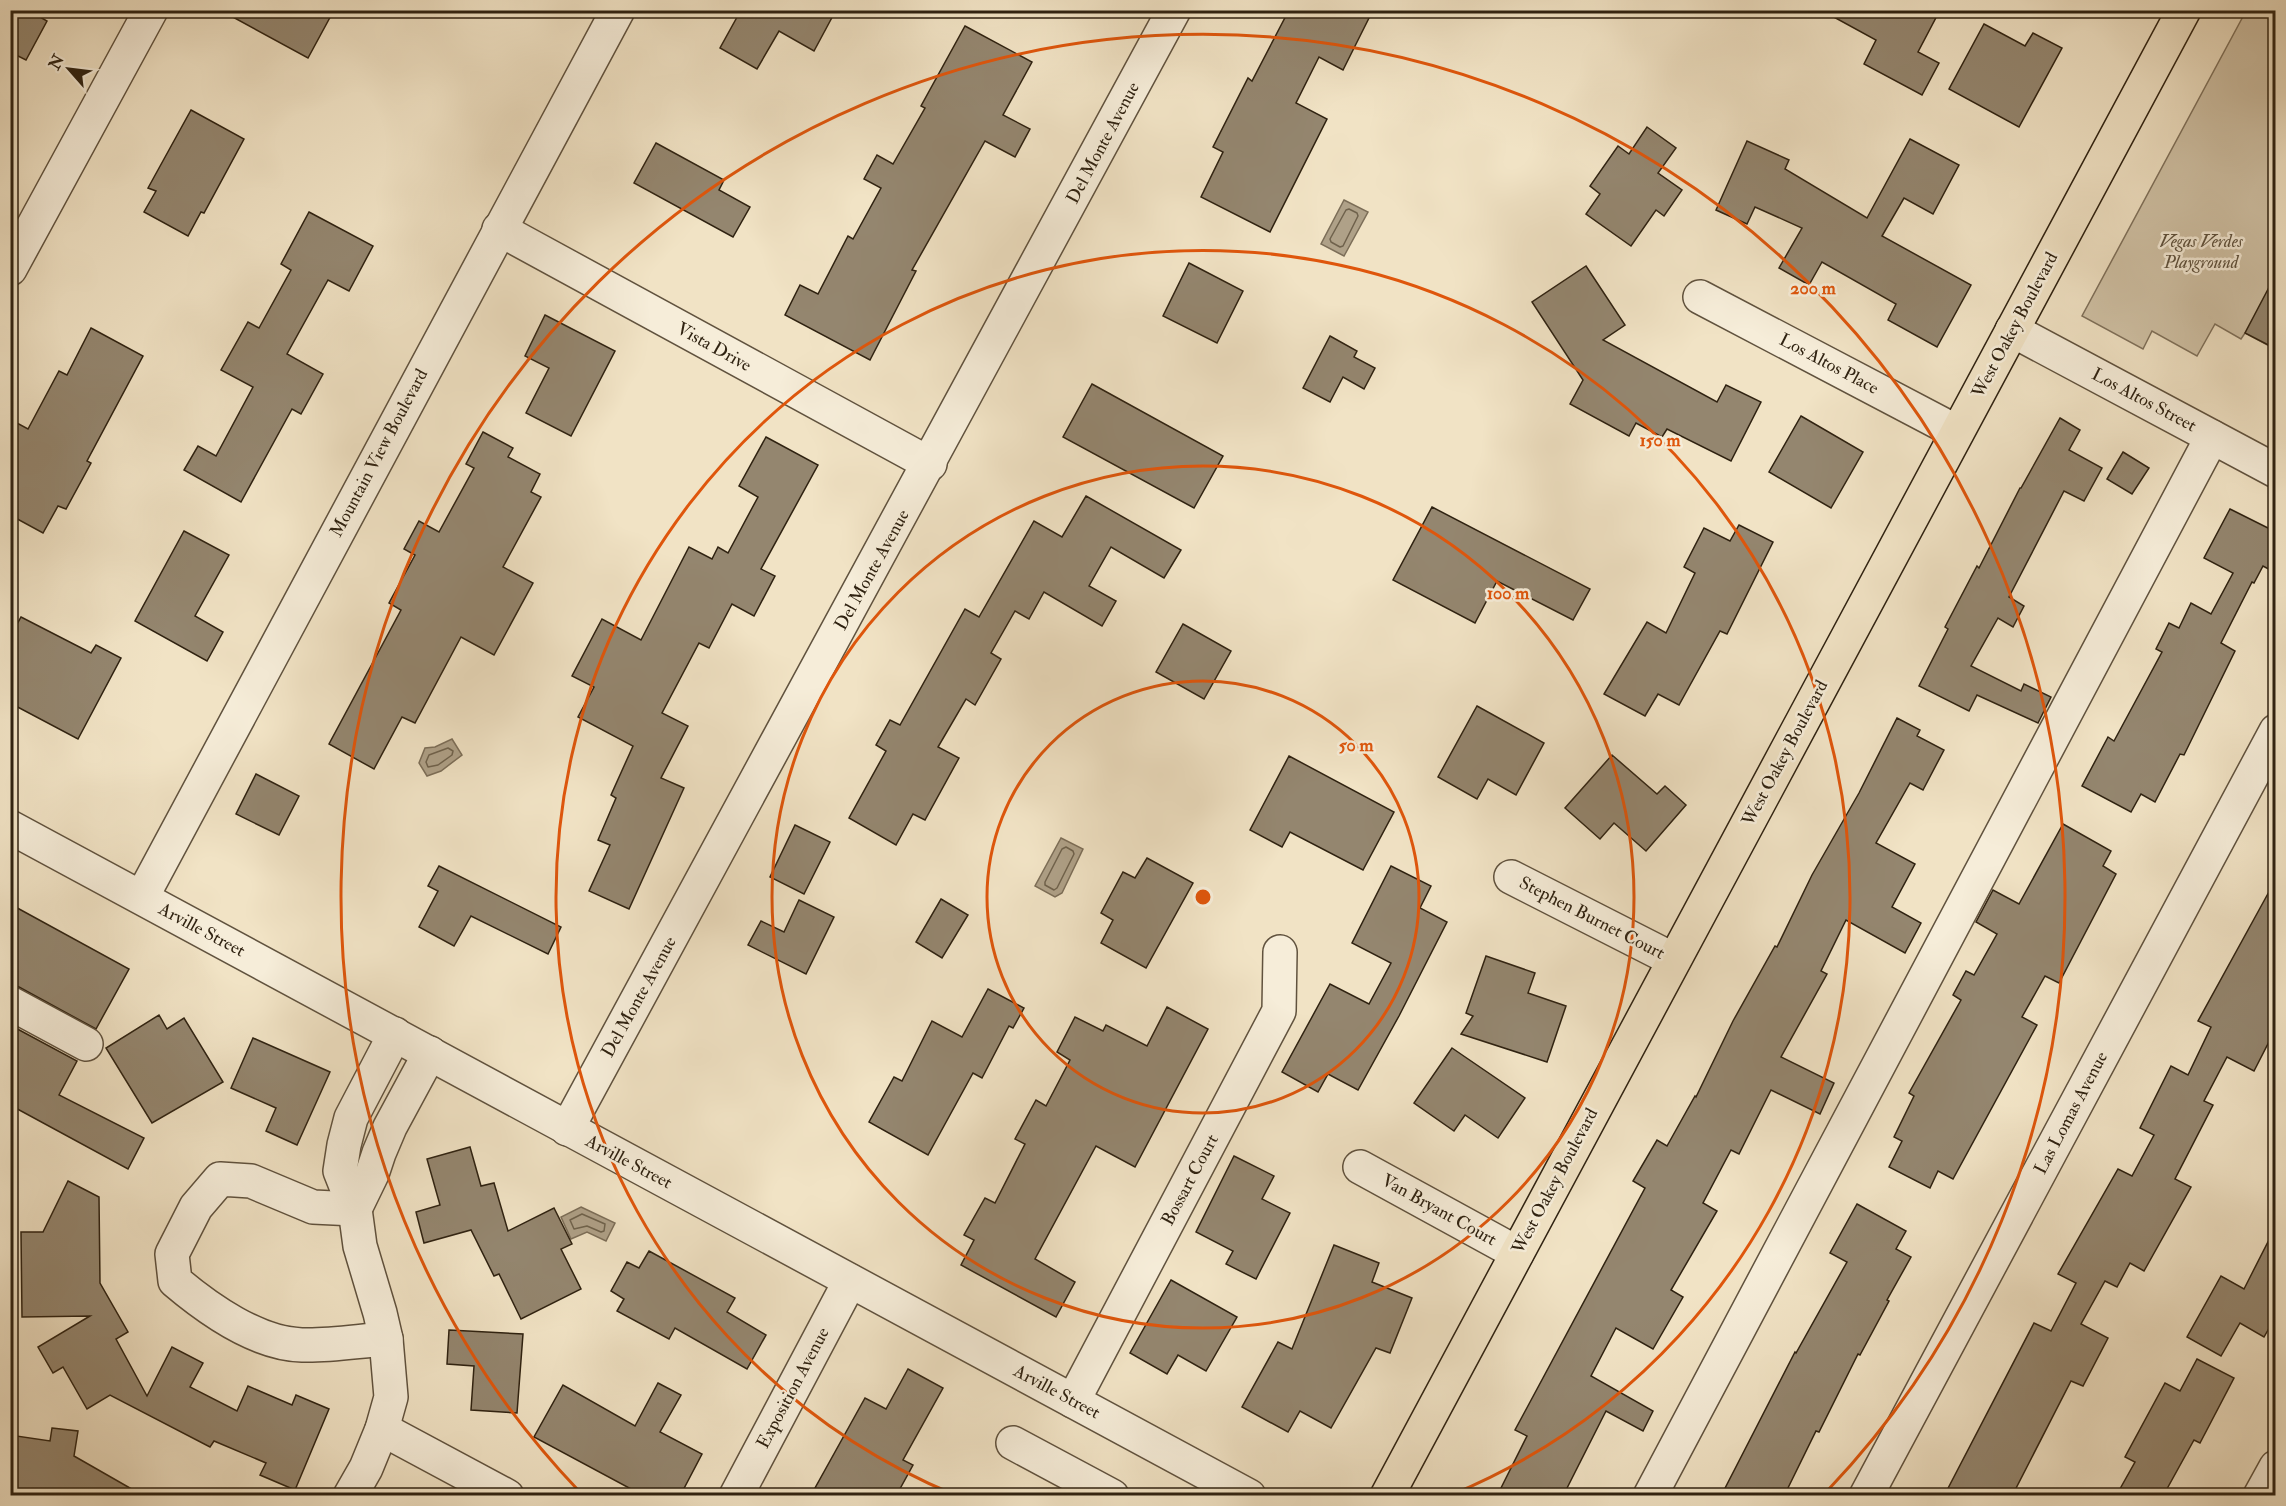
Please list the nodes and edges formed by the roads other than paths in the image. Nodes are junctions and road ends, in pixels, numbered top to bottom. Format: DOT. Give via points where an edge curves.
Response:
graph roads {
  1 [pos="151,10"];
  2 [pos="618,10"];
  3 [pos="1174,10"];
  4 [pos="2184,10"];
  5 [pos="499,229"];
  6 [pos="10,269"];
  7 [pos="1700,297"];
  8 [pos="2012,330"];
  9 [pos="1957,432"];
  10 [pos="2212,437"];
  11 [pos="930,464"];
  12 [pos="2276,471"];
  13 [pos="2276,731"];
  14 [pos="10,827"];
  15 [pos="1511,877"];
  16 [pos="142,897"];
  17 [pos="1280,952"];
  18 [pos="1674,960"];
  19 [pos="10,1003"];
  20 [pos="395,1034"];
  21 [pos="86,1044"];
  22 [pos="430,1053"];
  23 [pos="567,1129"];
  24 [pos="1360,1167"];
  25 [pos="355,1209"];
  26 [pos="1517,1253"];
  27 [pos="850,1281"];
  28 [pos="386,1339"];
  29 [pos="1073,1401"];
  30 [pos="382,1429"];
  31 [pos="1013,1443"];
  32 [pos="2276,1467"];
  33 [pos="350,1496"];
  34 [pos="507,1496"];
  35 [pos="736,1496"];
  36 [pos="1112,1496"];
  37 [pos="1249,1496"];
  38 [pos="1387,1496"];
  39 [pos="1650,1496"];
  40 [pos="1866,1496"];
  41 [pos="2260,1496"];
  1 -- 6 [label="street"];
  2 -- 5 [label="street, Mountain View Boulevard"];
  3 -- 11 [label="street, Del Monte Avenue"];
  4 -- 8 [label="main road, West Oakey Boulevard"];
  5 -- 11 [label="street, Vista Drive"];
  5 -- 16 [label="street, Mountain View Boulevard"];
  7 -- 9 [label="street, Los Altos Place"];
  8 -- 9 [label="main road, West Oakey Boulevard"];
  8 -- 10 [label="street, Los Altos Street"];
  9 -- 18 [label="main road, West Oakey Boulevard"];
  10 -- 12 [label="street, Los Altos Street"];
  10 -- 39 [label="street"];
  11 -- 23 [label="street, Del Monte Avenue"];
  13 -- 40 [label="street, Las Lomas Avenue"];
  14 -- 16 [label="street, Arville Street"];
  15 -- 18 [label="street, Stephen Burnet Court"];
  16 -- 20 [label="street, Arville Street"];
  17 -- 29 [label="street, Bossart Court" via="1279,1011"];
  18 -- 26 [label="main road, West Oakey Boulevard"];
  19 -- 21 [label="street"];
  20 -- 22 [label="street, Arville Street"];
  20 -- 25 [label="street" via="351,1118 344,1145 340,1170"];
  22 -- 23 [label="street, Arville Street"];
  22 -- 25 [label="street" via="390,1127"];
  23 -- 27 [label="street, Arville Street"];
  24 -- 26 [label="street, Van Bryant Court"];
  25 -- 28 [label="street" via="360,1246"];
  25 -- 28 [label="street" via="314,1207 251,1182 220,1179 196,1207 172,1254 175,1281 204,1306 268,1339 301,1346"];
  26 -- 38 [label="main road, West Oakey Boulevard"];
  27 -- 29 [label="street, Arville Street"];
  27 -- 35 [label="street, Exposition Avenue"];
  28 -- 30 [label="street" via="391,1397"];
  29 -- 37 [label="street, Arville Street"];
  30 -- 33 [label="street"];
  30 -- 34 [label="street"];
  31 -- 36 [label="street"];
  32 -- 41 [label="street"];
}
